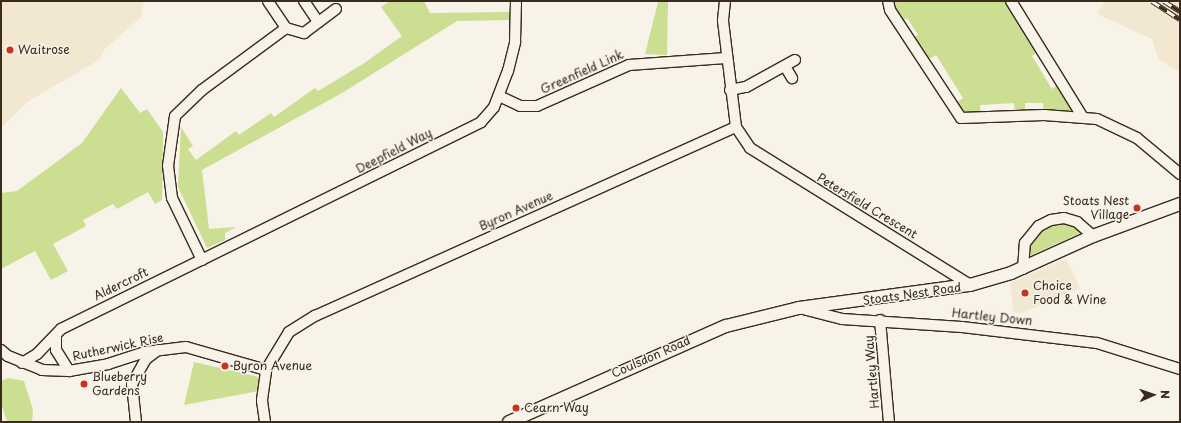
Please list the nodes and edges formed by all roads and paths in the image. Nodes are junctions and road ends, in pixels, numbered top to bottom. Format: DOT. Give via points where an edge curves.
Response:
graph roads {
  1 [pos="268,1"];
  2 [pos="304,1"];
  3 [pos="516,1"];
  4 [pos="725,1"];
  5 [pos="888,1"];
  6 [pos="1010,1"];
  7 [pos="336,9"];
  8 [pos="318,22"];
  9 [pos="286,28"];
  10 [pos="726,58"];
  11 [pos="795,60"];
  12 [pos="786,68"];
  13 [pos="792,78"];
  14 [pos="730,90"];
  15 [pos="499,96"];
  16 [pos="1082,116"];
  17 [pos="736,127"];
  18 [pos="1180,174"];
  19 [pos="1180,204"];
  20 [pos="1093,236"];
  21 [pos="202,260"];
  22 [pos="1023,269"];
  23 [pos="970,286"];
  24 [pos="799,308"];
  25 [pos="880,320"];
  26 [pos="56,337"];
  27 [pos="158,350"];
  28 [pos="3,357"];
  29 [pos="22,363"];
  30 [pos="1180,369"];
  31 [pos="266,370"];
  32 [pos="69,371"];
  33 [pos="136,422"];
  34 [pos="265,422"];
  35 [pos="509,422"];
  36 [pos="889,422"];
  1 -- 9 [label="street"];
  2 -- 8 [label="street"];
  3 -- 15 [label="street, Deepfield Way" via="514,42"];
  4 -- 10 [label="street"];
  5 -- 16 [label="street" via="890,10 961,118"];
  6 -- 16 [label="street"];
  7 -- 8 [label="street"];
  8 -- 9 [label="street" via="304,33"];
  9 -- 21 [label="street" via="202,90 175,116 168,166 172,198"];
  10 -- 14 [label="street"];
  10 -- 15 [label="street, Greenfield Link" via="629,65 532,107 520,106"];
  11 -- 12 [label="street"];
  12 -- 13 [label="street"];
  12 -- 14 [label="street" via="746,87"];
  14 -- 17 [label="street"];
  15 -- 21 [label="street, Deepfield Way" via="481,122"];
  16 -- 18 [label="street" via="1097,119 1137,138"];
  17 -- 23 [label="street, Petersfield Crescent" via="750,148"];
  17 -- 31 [label="street, Byron Avenue" via="315,316 289,332"];
  19 -- 20 [label="main road, Stoats Nest Road"];
  20 -- 22 [label="main road, Stoats Nest Road"];
  20 -- 22 [label="street" via="1077,222 1064,218 1051,220 1039,226 1025,243"];
  21 -- 26 [label="street, Aldercroft" via="61,329"];
  22 -- 23 [label="main road, Stoats Nest Road"];
  23 -- 24 [label="main road, Stoats Nest Road"];
  24 -- 25 [label="street, Hartley Down" via="842,319"];
  24 -- 35 [label="main road, Coulsdon Road" via="748,319 686,341"];
  25 -- 30 [label="street, Hartley Down" via="1097,343"];
  25 -- 36 [label="street, Hartley Way"];
  26 -- 29 [label="street, Aldercroft"];
  26 -- 32 [label="street" via="56,350"];
  27 -- 31 [label="street, Rutherwick Rise" via="186,347"];
  27 -- 32 [label="street, Rutherwick Rise"];
  27 -- 33 [label="street" via="146,359 132,384"];
  28 -- 29 [label="street, Rutherwick Rise"];
  29 -- 32 [label="street, Rutherwick Rise" via="42,370"];
  31 -- 34 [label="street, Byron Avenue" via="262,400"];
}
